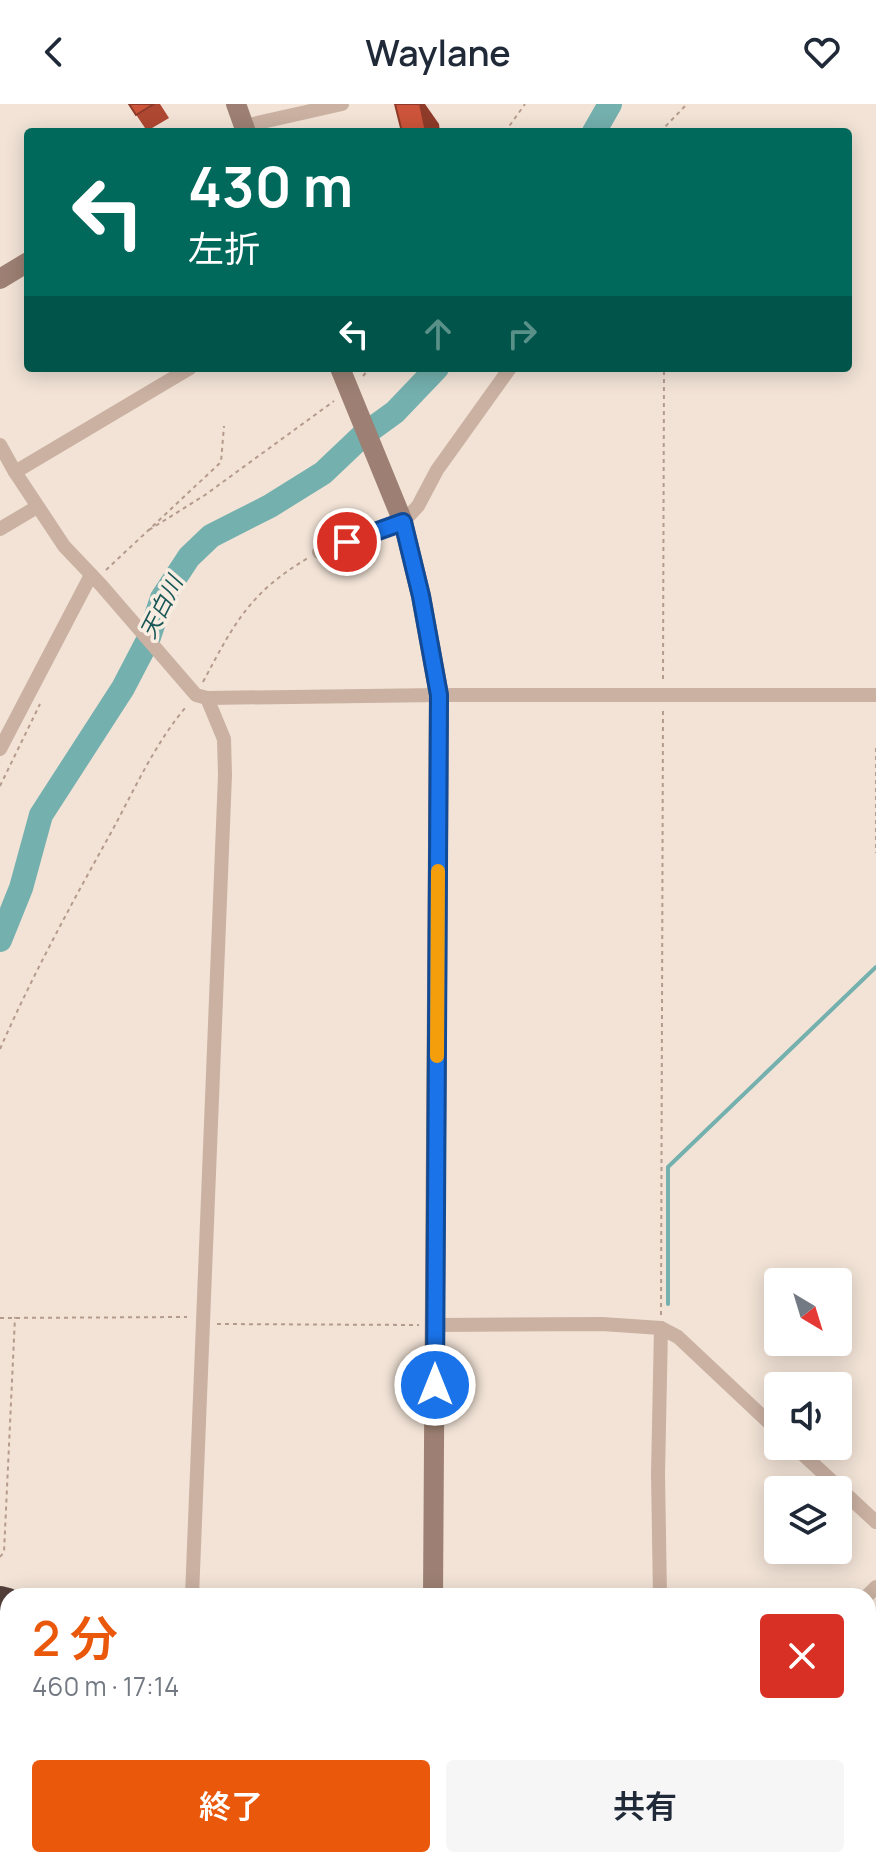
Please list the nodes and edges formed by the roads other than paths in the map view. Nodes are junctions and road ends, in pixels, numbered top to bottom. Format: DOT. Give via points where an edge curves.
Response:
graph roads {
  1 [pos="236,104"];
  2 [pos="342,104"];
  3 [pos="242,128"];
  4 [pos="250,128"];
  5 [pos="24,264"];
  6 [pos="0,279"];
  7 [pos="183,372"];
  8 [pos="342,372"];
  9 [pos="507,372"];
  10 [pos="0,445"];
  11 [pos="15,472"];
  12 [pos="37,507"];
  13 [pos="403,522"];
  14 [pos="0,529"];
  15 [pos="319,552"];
  16 [pos="96,580"];
  17 [pos="198,694"];
  18 [pos="439,695"];
  19 [pos="876,695"];
  20 [pos="0,749"];
  21 [pos="436,1325"];
  22 [pos="661,1328"];
  23 [pos="764,1418"];
  24 [pos="809,1460"];
  25 [pos="876,1522"];
  26 [pos="192,1588"];
  27 [pos="433,1588"];
  28 [pos="660,1588"];
  1 -- 3 [label="main road"];
  2 -- 4 [label="street"];
  5 -- 6 [label="main road"];
  7 -- 11 [label="street"];
  8 -- 13 [label="main road"];
  9 -- 13 [label="street"];
  10 -- 11 [label="street"];
  11 -- 12 [label="street"];
  12 -- 14 [label="street"];
  12 -- 16 [label="street"];
  13 -- 15 [label="street"];
  13 -- 18 [label="main road"];
  16 -- 17 [label="street"];
  16 -- 20 [label="street"];
  17 -- 18 [label="street"];
  17 -- 26 [label="street" via="224,739 225,775"];
  18 -- 19 [label="street"];
  18 -- 21 [label="main road"];
  21 -- 22 [label="street"];
  21 -- 27 [label="main road"];
  22 -- 23 [label="street" via="678,1337"];
  22 -- 28 [label="street"];
  24 -- 25 [label="street"];
}
